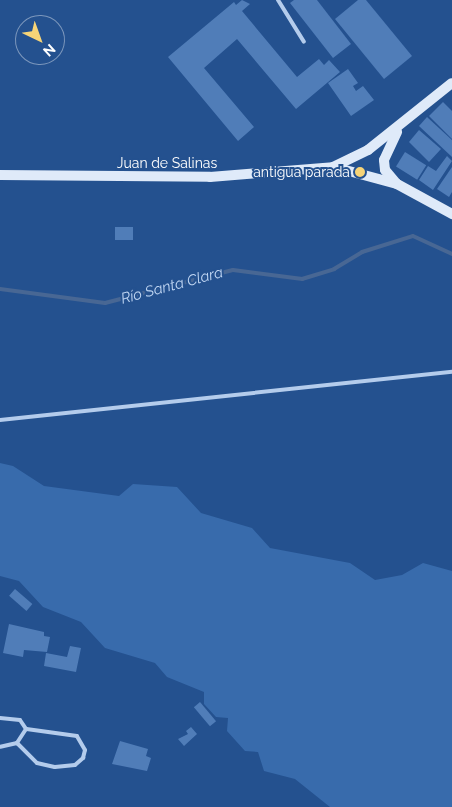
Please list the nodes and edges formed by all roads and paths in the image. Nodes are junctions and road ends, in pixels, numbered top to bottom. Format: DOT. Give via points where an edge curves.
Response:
graph roads {
  1 [pos="278,0"];
  2 [pos="304,42"];
  3 [pos="452,83"];
  4 [pos="404,121"];
  5 [pos="333,167"];
  6 [pos="0,175"];
  7 [pos="397,184"];
  8 [pos="452,214"];
  9 [pos="452,372"];
  10 [pos="0,420"];
  11 [pos="0,718"];
  12 [pos="26,729"];
  13 [pos="18,743"];
  14 [pos="0,747"];
  1 -- 2 [label="lane"];
  3 -- 4 [label="street, Juan de Salinas"];
  4 -- 5 [label="street, Juan de Salinas" via="368,150"];
  4 -- 7 [label="street" via="384,160 385,170"];
  5 -- 6 [label="street, Juan de Salinas" via="210,177"];
  5 -- 7 [label="street, Juan de Salinas"];
  7 -- 8 [label="street, Juan de Salinas"];
  9 -- 10 [label="lane"];
  11 -- 12 [label="lane" via="20,720"];
  12 -- 13 [label="lane"];
  12 -- 13 [label="lane" via="77,736 85,750 83,758 75,765 55,767 37,764"];
  13 -- 14 [label="lane"];
}
